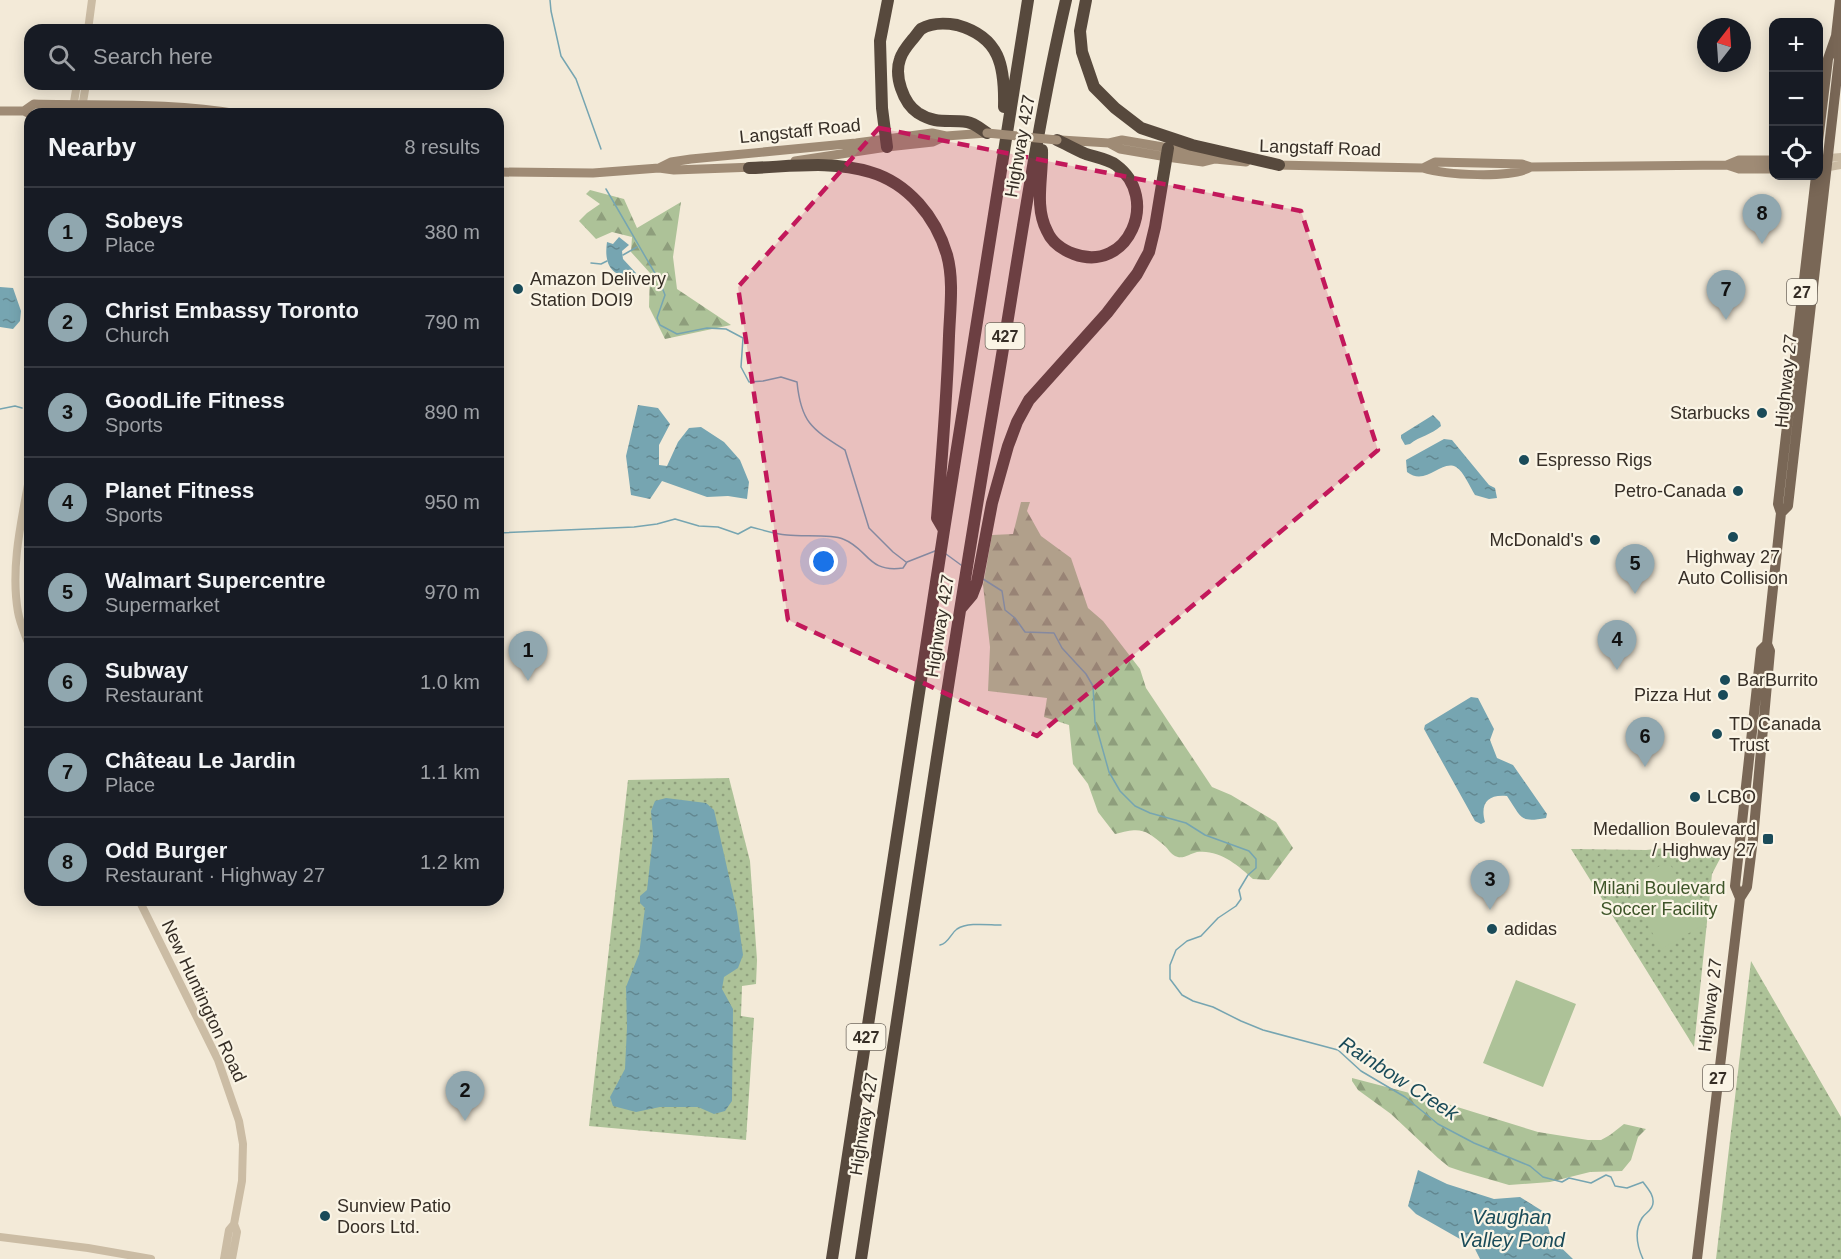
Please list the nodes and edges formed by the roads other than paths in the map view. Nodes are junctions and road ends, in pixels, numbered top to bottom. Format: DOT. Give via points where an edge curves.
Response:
graph roads {
  1 [pos="92,0"];
  2 [pos="888,0"];
  3 [pos="1028,0"];
  4 [pos="1066,0"];
  5 [pos="1086,0"];
  6 [pos="1840,0"];
  7 [pos="89,24"];
  8 [pos="1836,36"];
  9 [pos="77,90"];
  10 [pos="84,90"];
  11 [pos="31,108"];
  12 [pos="60,108"];
  13 [pos="77,108"];
  14 [pos="78,108"];
  15 [pos="0,111"];
  16 [pos="24,113"];
  17 [pos="1820,126"];
  18 [pos="1041,128"];
  19 [pos="987,133"];
  20 [pos="1057,140"];
  21 [pos="886,142"];
  22 [pos="1167,152"];
  23 [pos="1003,153"];
  24 [pos="1841,157"];
  25 [pos="1769,160"];
  26 [pos="1823,163"];
  27 [pos="1279,165"];
  28 [pos="1727,165"];
  29 [pos="1841,165"];
  30 [pos="659,168"];
  31 [pos="748,168"];
  32 [pos="1769,169"];
  33 [pos="504,172"];
  34 [pos="1816,180"];
  35 [pos="1821,180"];
  36 [pos="24,512"];
  37 [pos="1781,513"];
  38 [pos="944,530"];
  39 [pos="969,586"];
  40 [pos="24,631"];
  41 [pos="142,906"];
  42 [pos="234,1224"];
  43 [pos="0,1237"];
  44 [pos="151,1259"];
  45 [pos="224,1259"];
  46 [pos="231,1259"];
  47 [pos="832,1259"];
  48 [pos="861,1259"];
  49 [pos="1697,1259"];
  1 -- 7 [label="street"];
  2 -- 21 [label="highway" via="880,41"];
  3 -- 23 [label="highway, Highway 427 / 427"];
  4 -- 18 [label="highway, Highway 427 / 427"];
  5 -- 27 [label="highway" via="1080,31 1082,52 1094,87 1115,108 1141,128 1192,145"];
  6 -- 8 [label="main road, Highway 27 / 27"];
  8 -- 17 [label="main road, Highway 27 / 27" via="1828,59"];
  8 -- 26 [label="main road, Highway 27 / 27" via="1839,59"];
  9 -- 13 [label="street"];
  10 -- 14 [label="street"];
  11 -- 12 [label="main road"];
  15 -- 16 [label="main road"];
  18 -- 20 [label="highway" via="1040,214 1048,234 1062,249 1083,257 1114,251 1128,238 1136,218 1138,198 1130,179 1114,164"];
  18 -- 39 [label="highway, Highway 427 / 427" via="970,544"];
  19 -- 20 [label="main road, Langstaff Road, bridge"];
  19 -- 21 [label="main road, Langstaff Road" via="932,133"];
  19 -- 23 [label="highway" via="969,122 939,122 918,112 905,99 899,61 921,30 946,23 974,30 989,41 1002,65"];
  20 -- 22 [label="main road, Langstaff Road" via="1109,142 1120,149"];
  21 -- 30 [label="main road, Langstaff Road" via="691,159"];
  21 -- 31 [label="main road, Langstaff Road"];
  22 -- 27 [label="main road, Langstaff Road" via="1203,162 1215,159"];
  22 -- 39 [label="highway" via="1149,252 1123,293 1029,400 1017,422 992,502 984,547"];
  23 -- 38 [label="highway, Highway 427 / 427"];
  24 -- 26 [label="street"];
  25 -- 28 [label="main road, Langstaff Road" via="1739,160"];
  26 -- 29 [label="street"];
  27 -- 28 [label="main road, Langstaff Road" via="1423,168 1437,173 1482,174 1522,173 1531,167"];
  28 -- 32 [label="main road, Langstaff Road"];
  30 -- 31 [label="main road, Langstaff Road"];
  30 -- 33 [label="main road, Langstaff Road" via="593,173"];
  31 -- 38 [label="highway" via="841,165 872,172 900,185 924,207 935,227 947,255 951,289 937,518"];
  34 -- 37 [label="main road, Highway 27 / 27" via="1778,504"];
  35 -- 37 [label="main road, Highway 27 / 27" via="1788,506"];
  36 -- 40 [label="street" via="16,592"];
  37 -- 49 [label="main road, Highway 27 / 27" via="1753,839 1746,887 1740,898"];
  38 -- 47 [label="highway, Highway 427 / 427"];
  39 -- 48 [label="highway, Highway 427 / 427" via="961,609"];
  41 -- 42 [label="street, New Huntington Road" via="218,1060 239,1121 243,1181"];
  42 -- 45 [label="street, New Huntington Road" via="229,1230"];
  42 -- 46 [label="street, New Huntington Road" via="237,1232"];
  43 -- 44 [label="street"];
}
